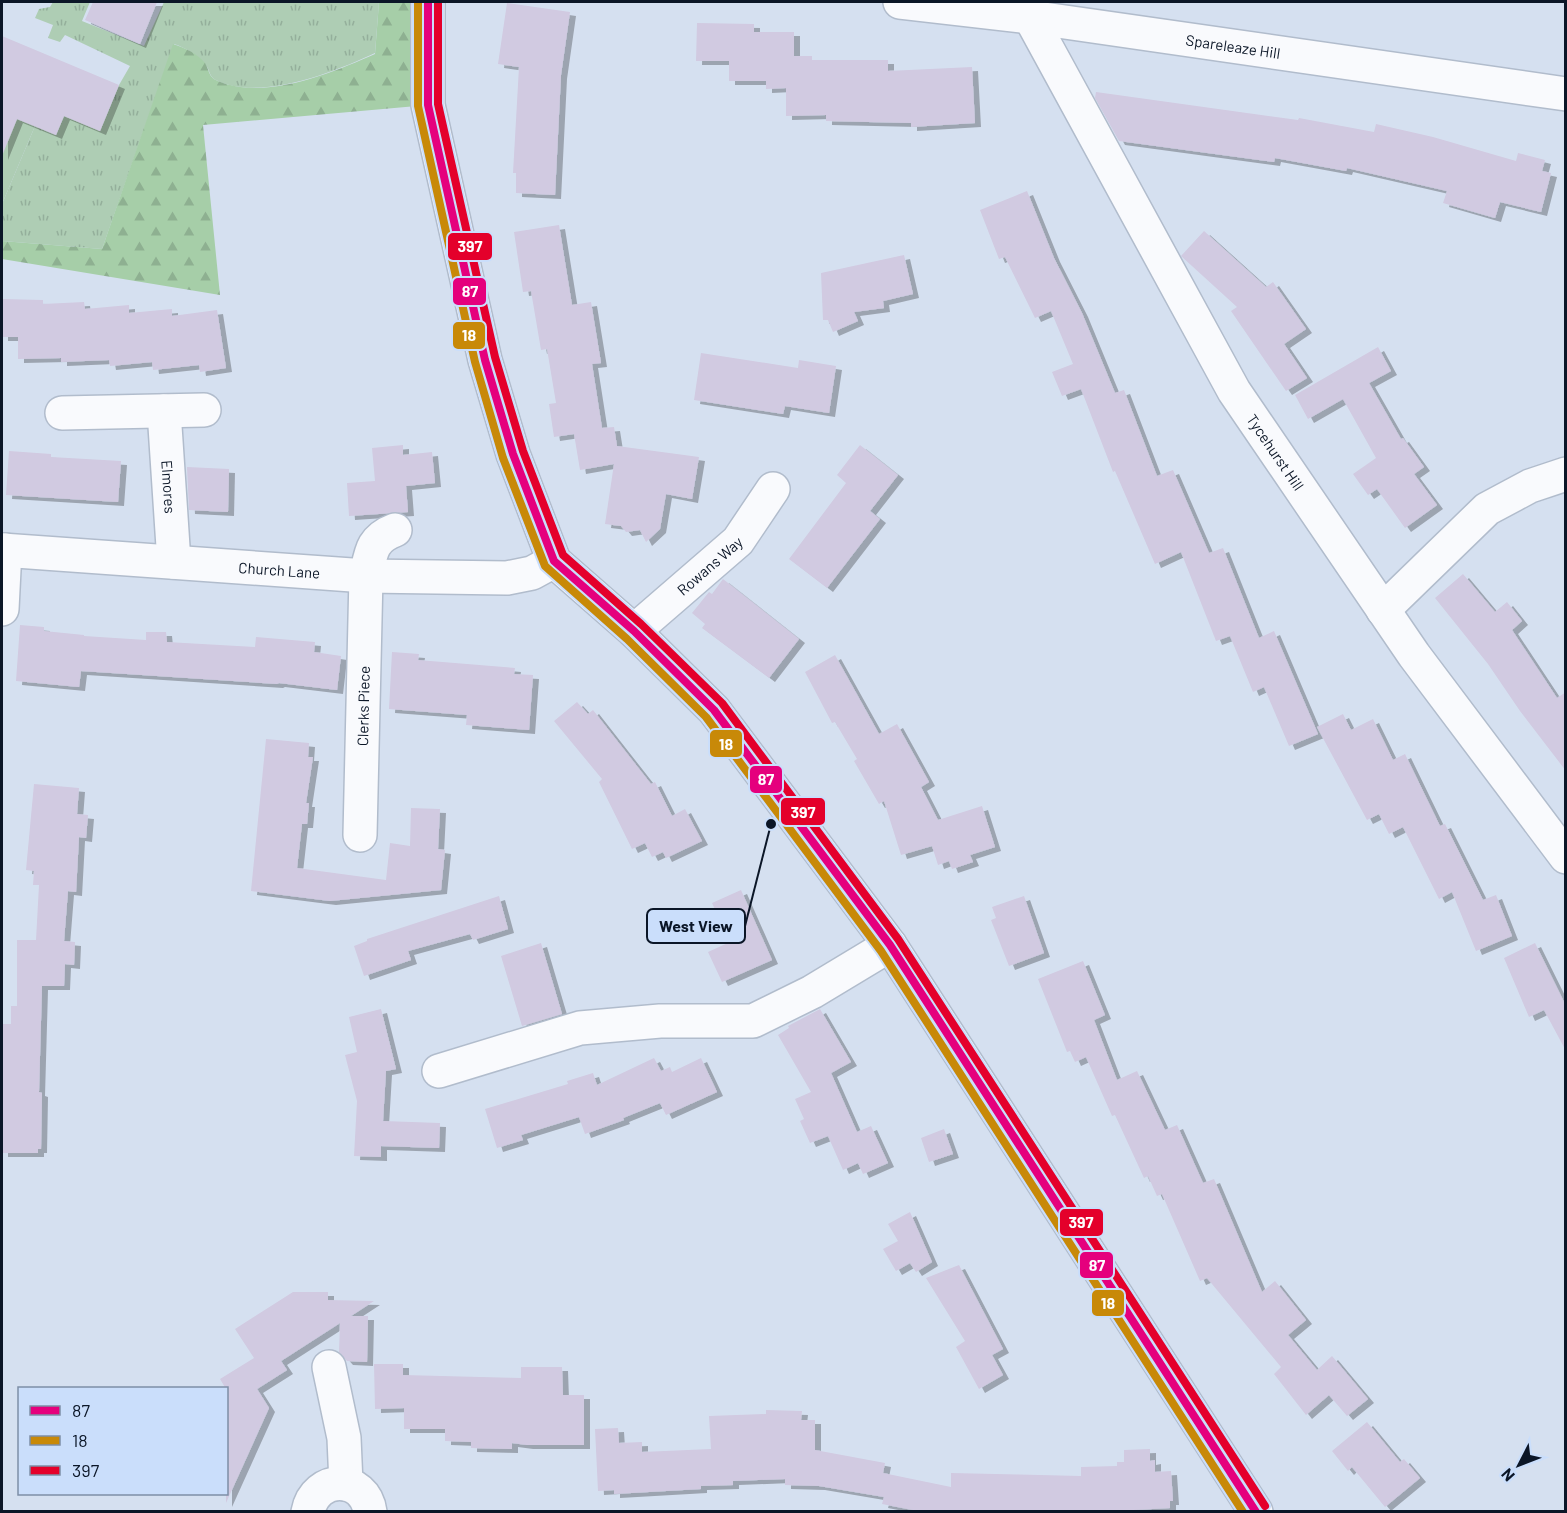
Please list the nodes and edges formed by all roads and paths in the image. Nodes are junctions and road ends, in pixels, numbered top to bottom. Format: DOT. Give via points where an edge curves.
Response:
graph roads {
  1 [pos="428,2"];
  2 [pos="900,2"];
  3 [pos="1030,17"];
  4 [pos="1566,94"];
  5 [pos="204,410"];
  6 [pos="164,411"];
  7 [pos="62,413"];
  8 [pos="1566,474"];
  9 [pos="773,489"];
  10 [pos="395,530"];
  11 [pos="3,550"];
  12 [pos="554,561"];
  13 [pos="174,562"];
  14 [pos="366,576"];
  15 [pos="2,609"];
  16 [pos="1383,610"];
  17 [pos="634,631"];
  18 [pos="360,835"];
  19 [pos="1566,857"];
  20 [pos="890,945"];
  21 [pos="439,1071"];
  22 [pos="329,1367"];
  23 [pos="346,1484"];
  24 [pos="308,1512"];
  25 [pos="370,1512"];
  26 [pos="1256,1512"];
  1 -- 12 [label="street" via="428,105 485,360 513,453"];
  2 -- 3 [label="street, Spareleaze Hill"];
  3 -- 4 [label="street, Spareleaze Hill"];
  3 -- 16 [label="street, Tycehurst Hill" via="1234,391"];
  5 -- 6 [label="street"];
  6 -- 7 [label="street"];
  6 -- 13 [label="street, Elmores"];
  8 -- 16 [label="street" via="1530,486 1487,509"];
  9 -- 17 [label="street, Rowans Way" via="738,541"];
  10 -- 14 [label="street, Clerks Piece" via="384,534 373,546"];
  11 -- 13 [label="street, Church Lane"];
  11 -- 15 [label="street"];
  12 -- 14 [label="street, Church Lane" via="532,573 507,578"];
  12 -- 17 [label="street"];
  13 -- 14 [label="street, Church Lane"];
  14 -- 18 [label="street, Clerks Piece"];
  16 -- 19 [label="street, Tycehurst Hill"];
  17 -- 20 [label="street" via="714,710"];
  20 -- 21 [label="street" via="812,992 753,1021 660,1021 580,1028"];
  20 -- 26 [label="street"];
  22 -- 23 [label="street" via="344,1438"];
  23 -- 24 [label="street" via="326,1486 312,1499"];
  23 -- 25 [label="street" via="364,1495"];
}
